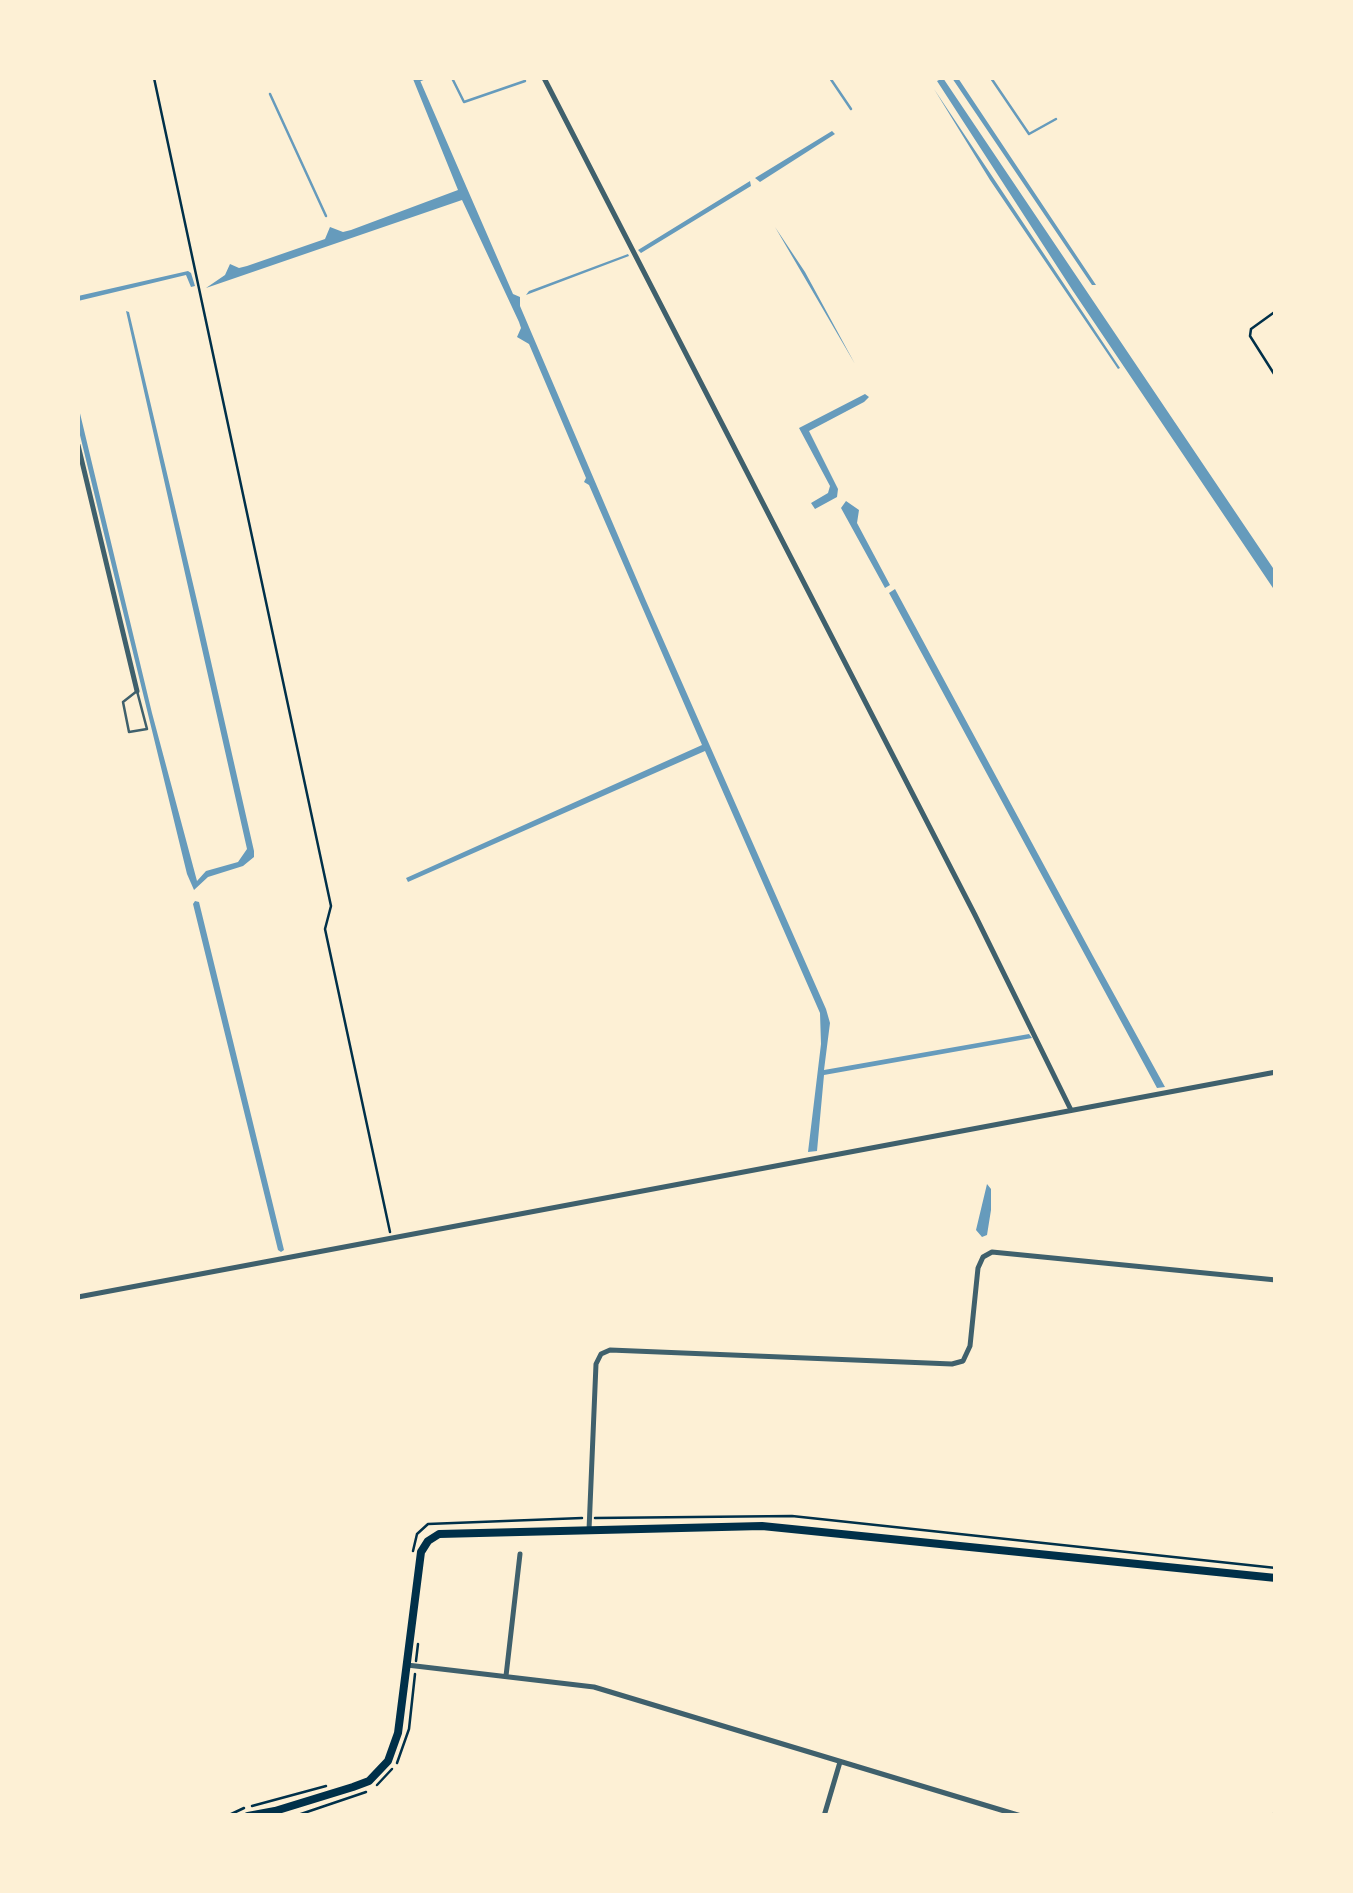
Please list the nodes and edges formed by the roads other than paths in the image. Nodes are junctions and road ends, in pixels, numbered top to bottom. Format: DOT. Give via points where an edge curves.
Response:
graph roads {
  1 [pos="544,78"];
  2 [pos="78,446"];
  3 [pos="137,692"];
  4 [pos="1276,1072"];
  5 [pos="1071,1110"];
  6 [pos="1276,1280"];
  7 [pos="78,1296"];
  8 [pos="589,1530"];
  9 [pos="520,1554"];
  10 [pos="1276,1578"];
  11 [pos="412,1665"];
  12 [pos="506,1676"];
  13 [pos="840,1762"];
  14 [pos="271,1813"];
  15 [pos="248,1816"];
  16 [pos="824,1816"];
  17 [pos="1021,1816"];
  1 -- 5 [label="street"];
  2 -- 3 [label="street"];
  3 -- 3 [label="lane" via="147,729 129,732 123,702"];
  4 -- 5 [label="street"];
  5 -- 7 [label="street"];
  6 -- 8 [label="street" via="992,1252 978,1268 970,1346 952,1364 610,1350 596,1364"];
  8 -- 10 [label="main road" via="762,1526"];
  8 -- 11 [label="main road" via="444,1533 430,1539 420,1559"];
  9 -- 12 [label="street"];
  11 -- 12 [label="street"];
  11 -- 14 [label="main road" via="397,1741 383,1768 368,1781"];
  12 -- 13 [label="street" via="609,1691"];
  13 -- 16 [label="street"];
  13 -- 17 [label="street"];
  14 -- 15 [label="main road"];
}
